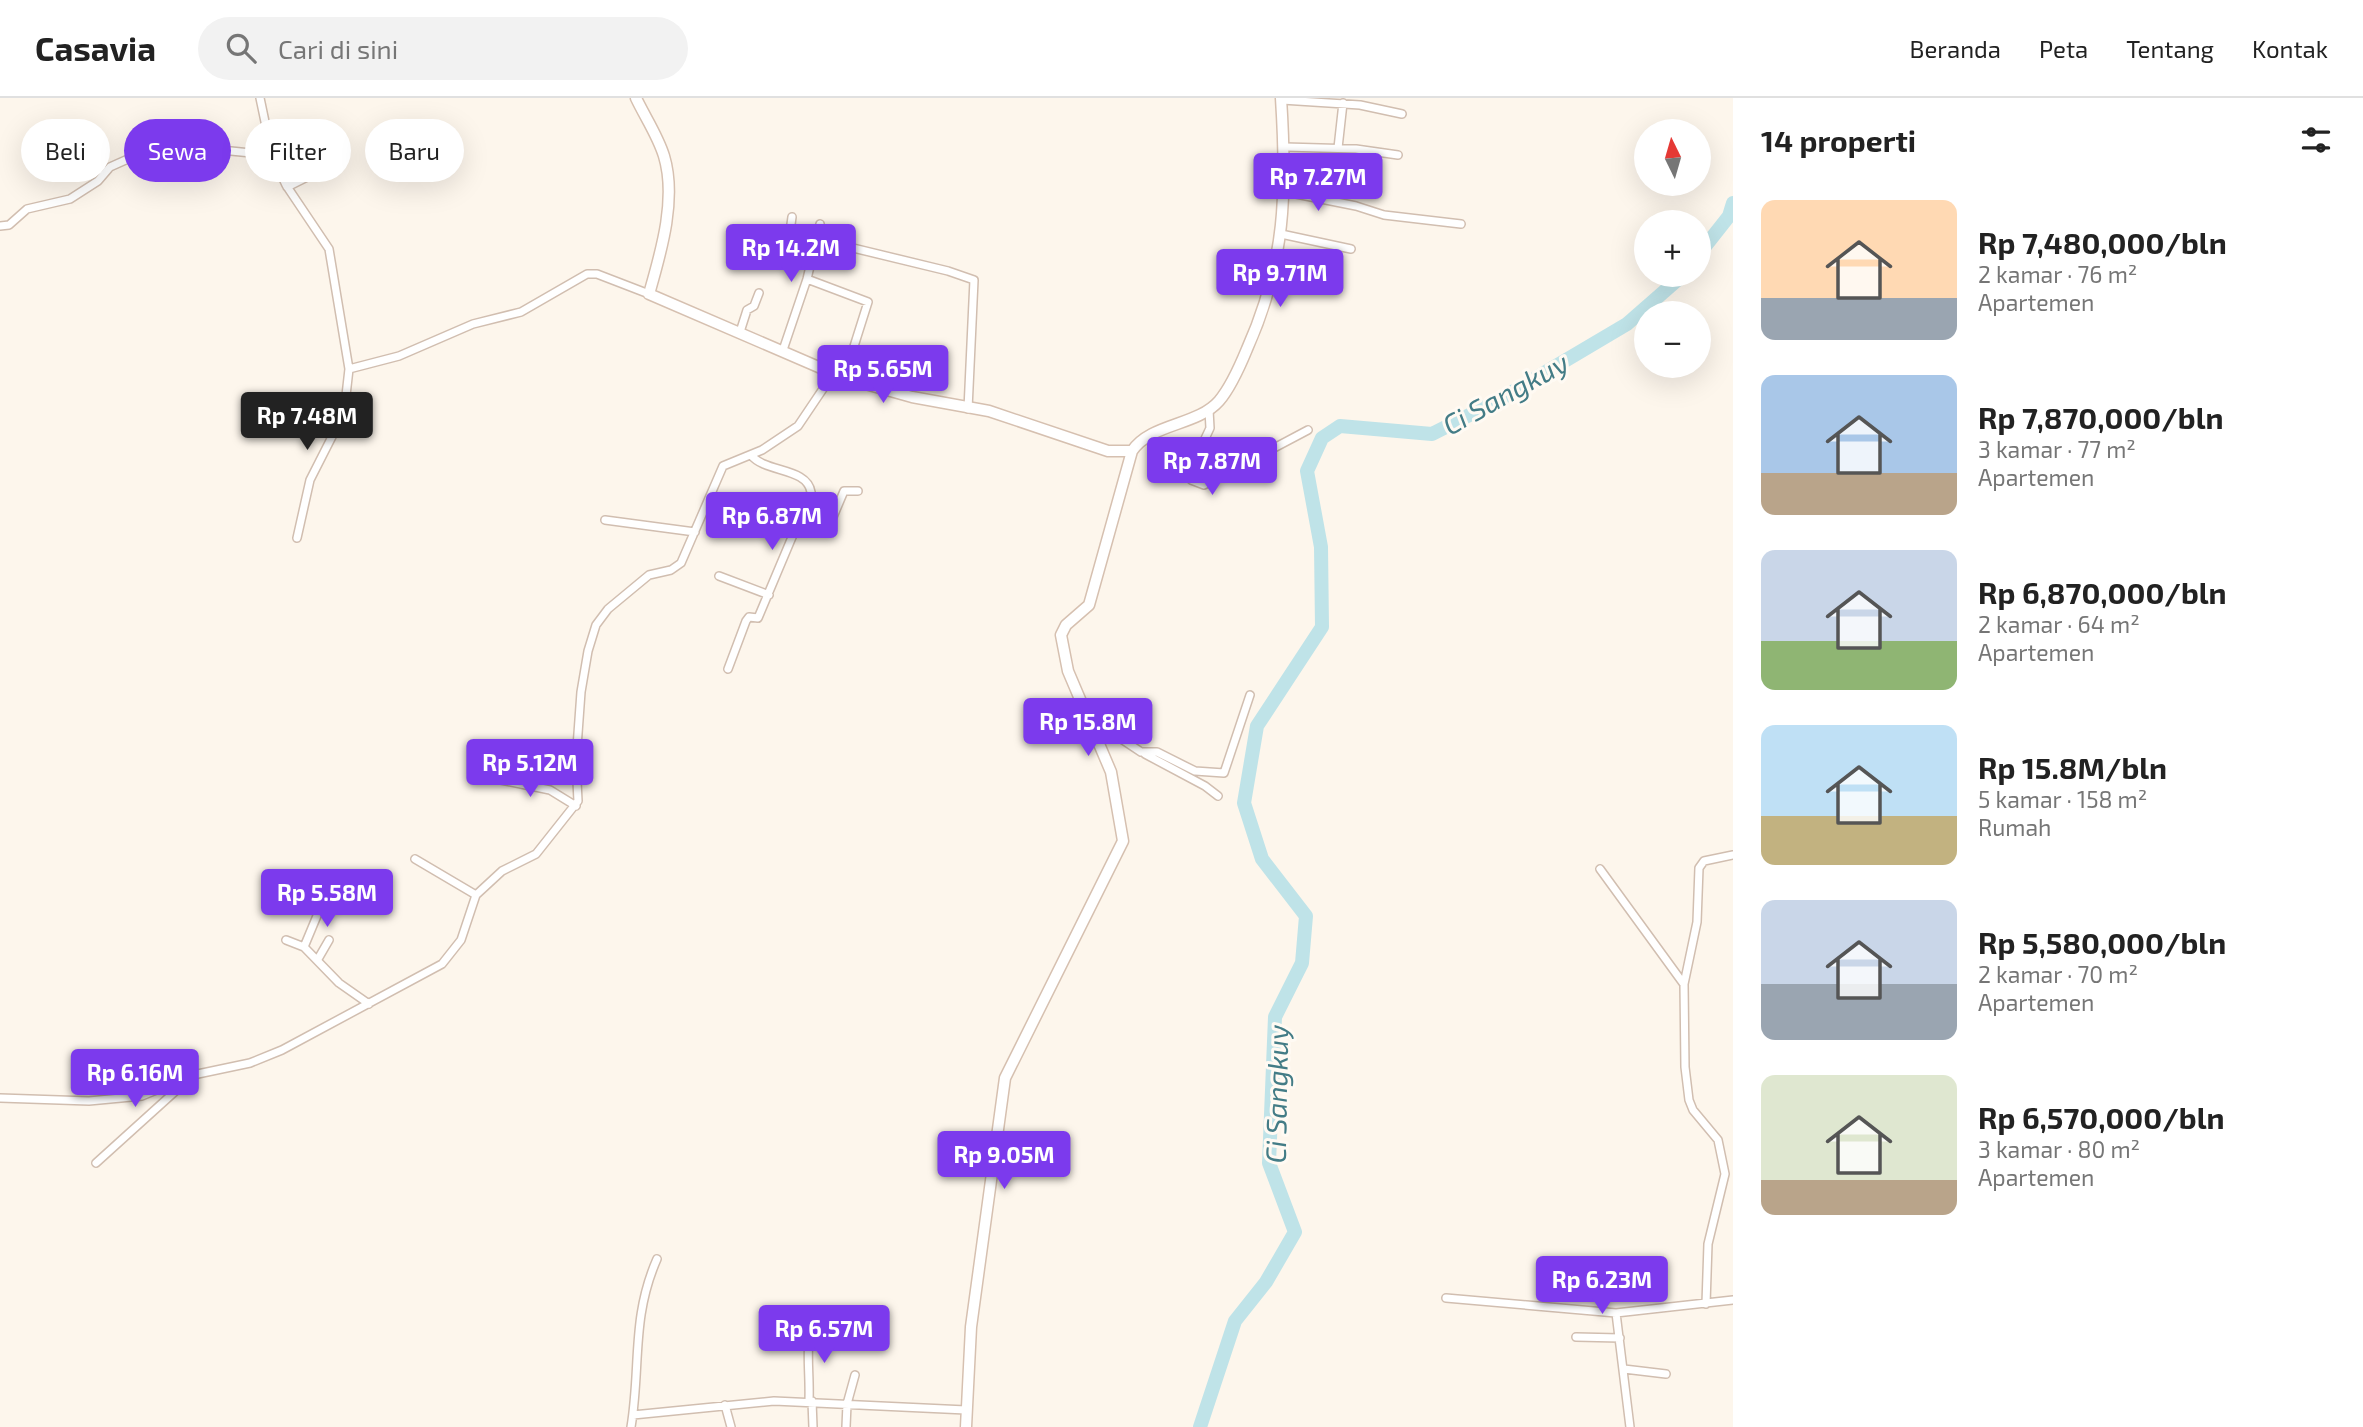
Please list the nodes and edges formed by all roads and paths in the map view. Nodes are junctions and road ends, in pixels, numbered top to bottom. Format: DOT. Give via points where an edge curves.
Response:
graph roads {
  1 [pos="260,98"];
  2 [pos="636,98"];
  3 [pos="1282,99"];
  4 [pos="1343,103"];
  5 [pos="1402,114"];
  6 [pos="264,119"];
  7 [pos="1285,147"];
  8 [pos="1338,148"];
  9 [pos="245,152"];
  10 [pos="1398,155"];
  11 [pos="286,182"];
  12 [pos="298,182"];
  13 [pos="288,187"];
  14 [pos="1286,192"];
  15 [pos="792,217"];
  16 [pos="820,224"];
  17 [pos="1461,224"];
  18 [pos="0,226"];
  19 [pos="1280,233"];
  20 [pos="816,239"];
  21 [pos="1351,249"];
  22 [pos="810,265"];
  23 [pos="807,279"];
  24 [pos="759,293"];
  25 [pos="649,294"];
  26 [pos="740,332"];
  27 [pos="783,350"];
  28 [pos="349,369"];
  29 [pos="832,374"];
  30 [pos="844,379"];
  31 [pos="968,410"];
  32 [pos="1209,410"];
  33 [pos="1308,430"];
  34 [pos="1132,451"];
  35 [pos="751,455"];
  36 [pos="858,491"];
  37 [pos="802,517"];
  38 [pos="605,520"];
  39 [pos="695,532"];
  40 [pos="298,538"];
  41 [pos="719,576"];
  42 [pos="769,595"];
  43 [pos="728,669"];
  44 [pos="1250,695"];
  45 [pos="1093,732"];
  46 [pos="1145,754"];
  47 [pos="491,778"];
  48 [pos="1217,796"];
  49 [pos="576,806"];
  50 [pos="1733,855"];
  51 [pos="415,859"];
  52 [pos="1600,869"];
  53 [pos="476,895"];
  54 [pos="324,899"];
  55 [pos="286,940"];
  56 [pos="329,940"];
  57 [pos="304,947"];
  58 [pos="318,960"];
  59 [pos="1684,984"];
  60 [pos="369,1004"];
  61 [pos="193,1075"];
  62 [pos="0,1098"];
  63 [pos="96,1163"];
  64 [pos="657,1259"];
  65 [pos="1446,1298"];
  66 [pos="1733,1300"];
  67 [pos="1706,1304"];
  68 [pos="1616,1313"];
  69 [pos="810,1327"];
  70 [pos="1576,1337"];
  71 [pos="1620,1338"];
  72 [pos="1624,1369"];
  73 [pos="1666,1374"];
  74 [pos="855,1375"];
  75 [pos="810,1401"];
  76 [pos="847,1404"];
  77 [pos="725,1405"];
  78 [pos="966,1410"];
  79 [pos="633,1415"];
  80 [pos="631,1427"];
  81 [pos="731,1427"];
  82 [pos="813,1427"];
  83 [pos="846,1427"];
  84 [pos="965,1427"];
  85 [pos="1630,1427"];
  1 -- 6 [label="street"];
  2 -- 25 [label="street" via="661,147 668,176 663,244"];
  3 -- 4 [label="street"];
  3 -- 7 [label="street"];
  4 -- 5 [label="street"];
  4 -- 8 [label="street"];
  7 -- 8 [label="street"];
  7 -- 14 [label="street"];
  8 -- 10 [label="street"];
  9 -- 18 [label="street" via="148,150 110,167 99,181 70,200 27,209 9,225"];
  11 -- 13 [label="street"];
  12 -- 13 [label="street"];
  13 -- 28 [label="street" via="329,249"];
  14 -- 17 [label="street" via="1384,215"];
  14 -- 19 [label="street"];
  15 -- 22 [label="street" via="787,254"];
  16 -- 20 [label="street"];
  19 -- 21 [label="street"];
  19 -- 32 [label="street" via="1273,281 1256,330 1220,400"];
  20 -- 22 [label="street"];
  20 -- 31 [label="street" via="974,280"];
  22 -- 23 [label="street"];
  23 -- 27 [label="street"];
  23 -- 30 [label="street" via="868,302"];
  24 -- 26 [label="street"];
  25 -- 26 [label="street"];
  25 -- 28 [label="street" via="587,274 522,312 473,324 399,356"];
  26 -- 27 [label="street"];
  27 -- 29 [label="street"];
  28 -- 40 [label="street" via="344,413 310,480"];
  29 -- 30 [label="street"];
  29 -- 35 [label="street" via="803,421"];
  30 -- 31 [label="street"];
  31 -- 34 [label="street" via="1016,419 1108,451"];
  32 -- 33 [label="street" via="1210,428 1189,473 1191,480 1204,485"];
  32 -- 34 [label="street" via="1145,439"];
  34 -- 45 [label="street" via="1088,605 1061,635 1064,658"];
  35 -- 37 [label="street" via="761,466 797,476 810,485"];
  35 -- 39 [label="street" via="723,466"];
  36 -- 37 [label="street" via="844,491 830,524"];
  37 -- 42 [label="street"];
  38 -- 39 [label="street"];
  39 -- 49 [label="street" via="677,566 649,575 600,619 588,650 581,694"];
  41 -- 42 [label="street"];
  42 -- 43 [label="street" via="758,618 746,621"];
  44 -- 46 [label="street" via="1224,773 1195,771 1157,752"];
  45 -- 46 [label="street" via="1117,736"];
  45 -- 78 [label="street" via="1111,772 1123,841 1005,1078 974,1305"];
  46 -- 48 [label="street"];
  47 -- 49 [label="street" via="550,790"];
  49 -- 53 [label="street" via="536,854 502,871"];
  50 -- 59 [label="street" via="1704,861 1699,868 1697,922"];
  51 -- 53 [label="street"];
  52 -- 59 [label="street"];
  53 -- 60 [label="street" via="461,940 447,960"];
  54 -- 57 [label="street"];
  55 -- 57 [label="street"];
  56 -- 58 [label="street"];
  57 -- 58 [label="street"];
  58 -- 60 [label="street" via="339,983"];
  59 -- 67 [label="street" via="1689,1100 1718,1140 1725,1166 1708,1244"];
  60 -- 61 [label="street" via="250,1063"];
  61 -- 62 [label="street" via="131,1098"];
  61 -- 63 [label="street"];
  64 -- 79 [label="street" via="644,1295 635,1354"];
  65 -- 68 [label="street"];
  66 -- 67 [label="street"];
  67 -- 68 [label="street"];
  68 -- 71 [label="street"];
  69 -- 75 [label="street" via="806,1354"];
  70 -- 71 [label="street"];
  71 -- 72 [label="street"];
  72 -- 73 [label="street"];
  72 -- 85 [label="street"];
  74 -- 76 [label="street"];
  75 -- 76 [label="street"];
  75 -- 77 [label="street"];
  75 -- 82 [label="street"];
  76 -- 78 [label="street"];
  76 -- 83 [label="street"];
  77 -- 79 [label="street"];
  77 -- 81 [label="street"];
  78 -- 84 [label="street"];
  79 -- 80 [label="street"];
}
